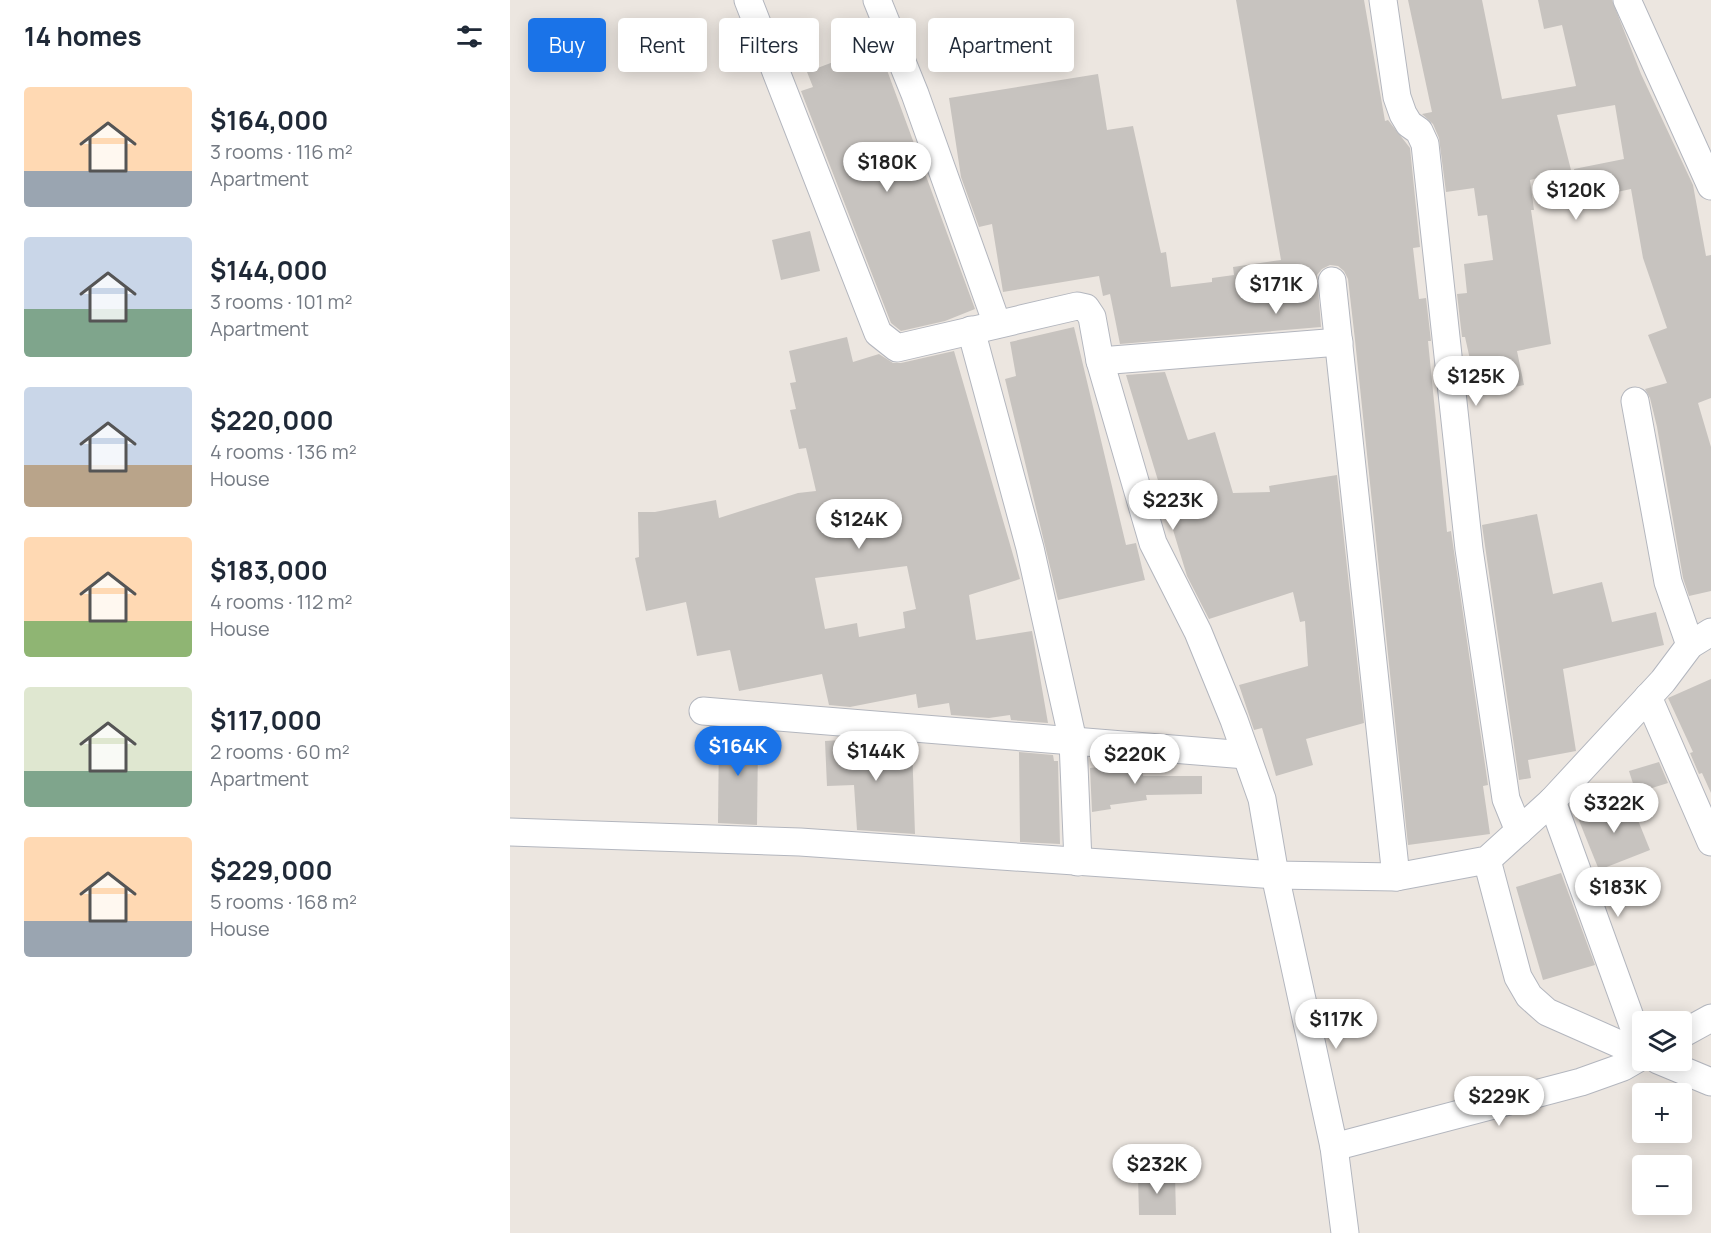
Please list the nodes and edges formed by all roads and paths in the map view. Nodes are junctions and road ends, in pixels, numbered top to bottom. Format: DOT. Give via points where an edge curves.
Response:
graph roads {
  1 [pos="748,0"];
  2 [pos="877,0"];
  3 [pos="1383,0"];
  4 [pos="1627,0"];
  5 [pos="1711,186"];
  6 [pos="1332,281"];
  7 [pos="997,324"];
  8 [pos="971,330"];
  9 [pos="1338,342"];
  10 [pos="1100,361"];
  11 [pos="1635,401"];
  12 [pos="1700,639"];
  13 [pos="1648,697"];
  14 [pos="703,711"];
  15 [pos="1073,741"];
  16 [pos="1246,755"];
  17 [pos="1552,801"];
  18 [pos="1519,831"];
  19 [pos="510,832"];
  20 [pos="1711,842"];
  21 [pos="1487,860"];
  22 [pos="1078,862"];
  23 [pos="1275,875"];
  24 [pos="1396,877"];
  25 [pos="1711,1018"];
  26 [pos="1632,1025"];
  27 [pos="1692,1028"];
  28 [pos="1632,1049"];
  29 [pos="1632,1060"];
  30 [pos="1684,1071"];
  31 [pos="1711,1082"];
  32 [pos="1334,1148"];
  33 [pos="1345,1233"];
  1 -- 8 [label="street" via="878,333 897,348"];
  2 -- 7 [label="street"];
  3 -- 18 [label="street" via="1397,97 1403,114 1425,144 1469,549 1506,799"];
  4 -- 5 [label="street"];
  6 -- 9 [label="street"];
  7 -- 8 [label="street"];
  7 -- 10 [label="street" via="1077,306 1086,308 1092,317"];
  8 -- 15 [label="street" via="1030,548"];
  9 -- 10 [label="street"];
  9 -- 24 [label="street"];
  10 -- 16 [label="street" via="1153,543 1198,632"];
  11 -- 12 [label="street" via="1668,582"];
  12 -- 13 [label="street"];
  13 -- 17 [label="street"];
  13 -- 20 [label="street"];
  14 -- 15 [label="street"];
  15 -- 16 [label="street"];
  15 -- 22 [label="street"];
  16 -- 23 [label="street" via="1263,799"];
  17 -- 18 [label="street"];
  17 -- 26 [label="street"];
  18 -- 21 [label="street"];
  19 -- 22 [label="street" via="800,842"];
  21 -- 24 [label="street"];
  21 -- 28 [label="street" via="1518,977 1529,996 1547,1012"];
  22 -- 23 [label="street"];
  23 -- 24 [label="street"];
  23 -- 32 [label="street"];
  25 -- 27 [label="street"];
  29 -- 32 [label="street" via="1581,1082"];
  30 -- 31 [label="street"];
  32 -- 33 [label="street"];
}
